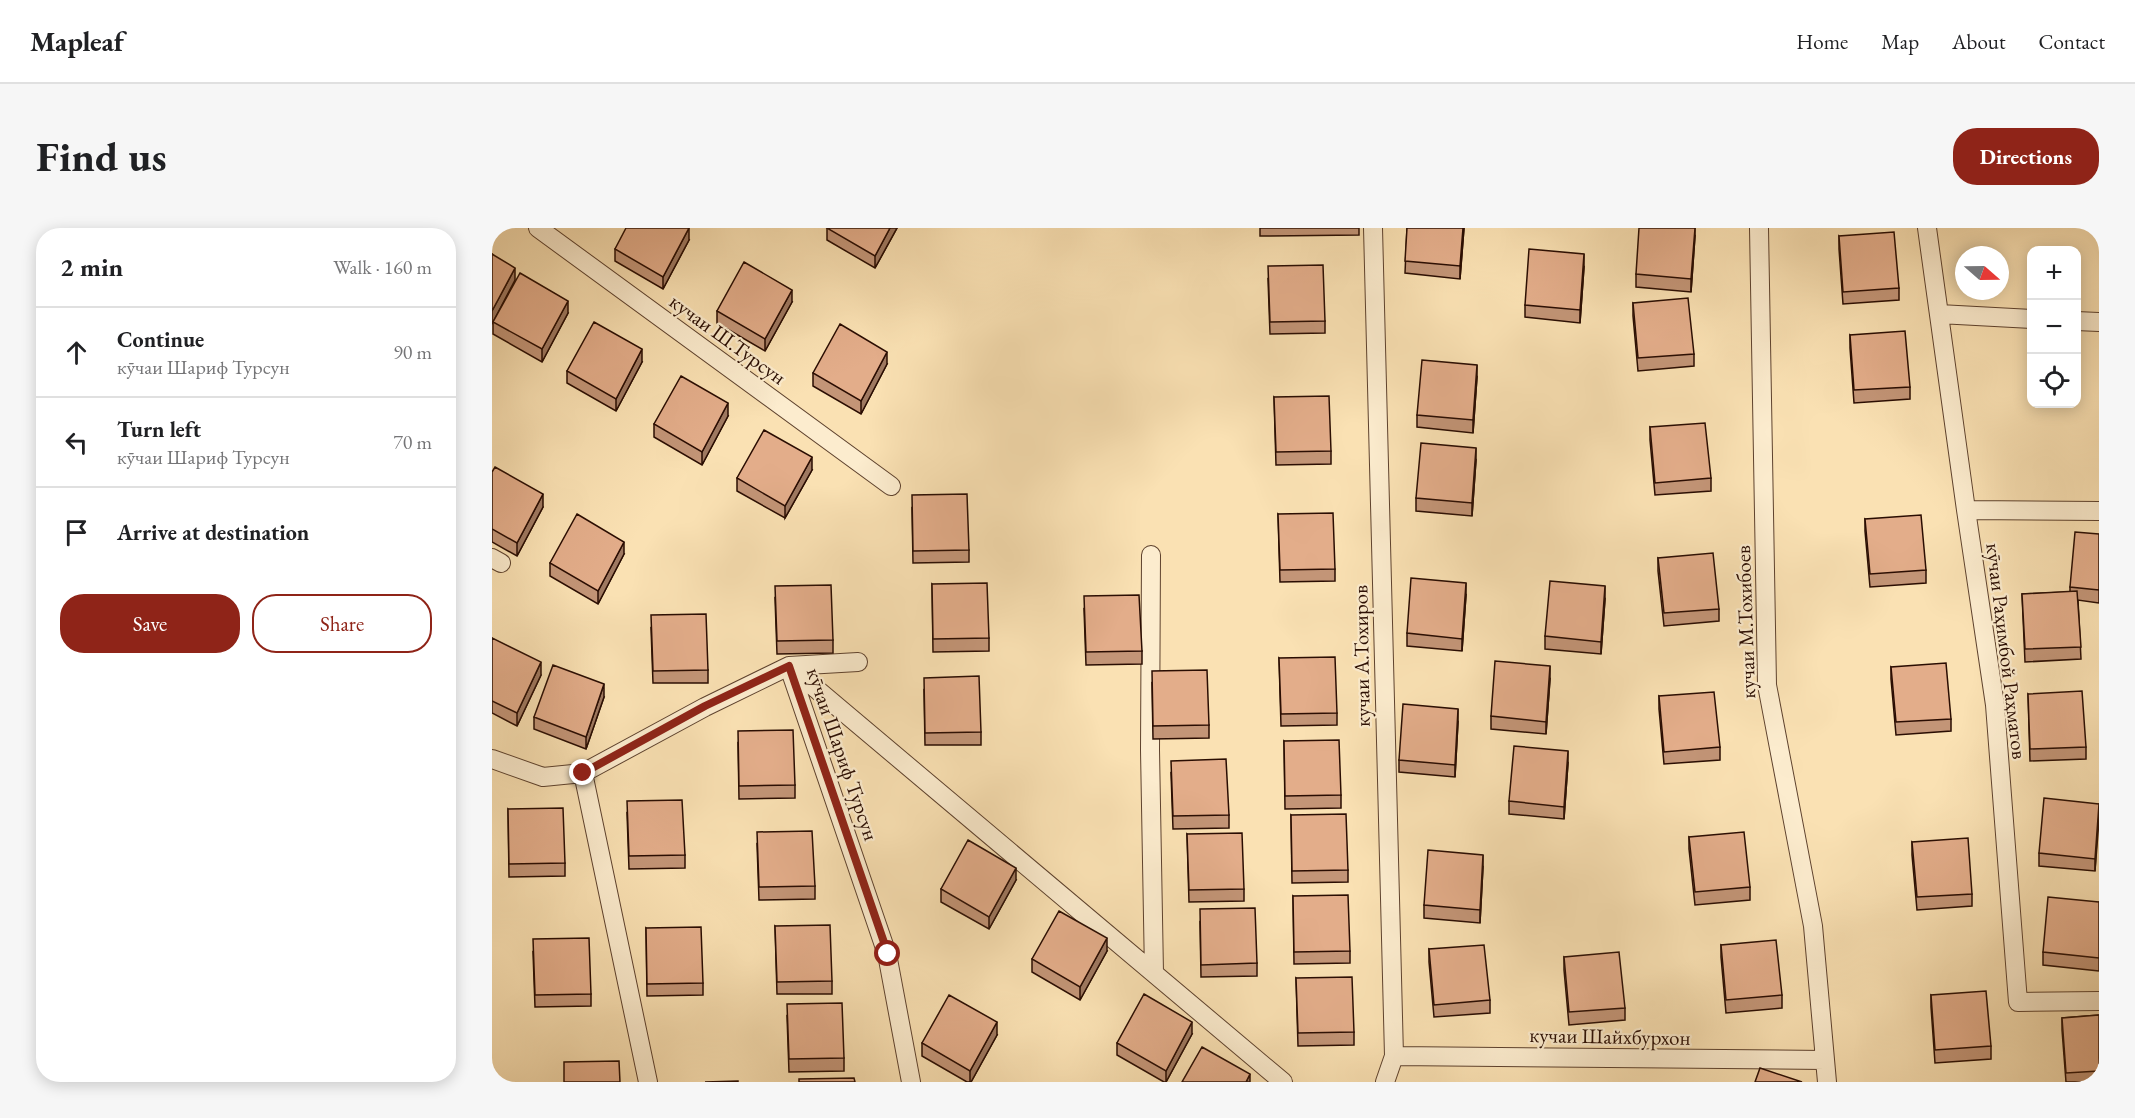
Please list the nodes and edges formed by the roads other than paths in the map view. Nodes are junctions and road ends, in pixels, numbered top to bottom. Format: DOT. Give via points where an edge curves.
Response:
graph roads {
  1 [pos="538,228"];
  2 [pos="1373,228"];
  3 [pos="1759,228"];
  4 [pos="1927,228"];
  5 [pos="1939,314"];
  6 [pos="2027,319"];
  7 [pos="2081,321"];
  8 [pos="2099,322"];
  9 [pos="891,486"];
  10 [pos="1966,510"];
  11 [pos="2099,512"];
  12 [pos="1151,555"];
  13 [pos="858,662"];
  14 [pos="789,666"];
  15 [pos="492,759"];
  16 [pos="583,773"];
  17 [pos="1154,973"];
  18 [pos="2099,1001"];
  19 [pos="1394,1056"];
  20 [pos="1825,1060"];
  21 [pos="648,1082"];
  22 [pos="910,1082"];
  23 [pos="1283,1082"];
  24 [pos="1385,1082"];
  25 [pos="1827,1082"];
  1 -- 9 [label="street, кучаи Ш.Турсун"];
  2 -- 19 [label="street, кучаи А.Тохиров"];
  3 -- 20 [label="street, кучаи М.Тохибоев" via="1767,685 1813,926"];
  4 -- 5 [label="street, кӯчаи Раҳимбой Раҳматов"];
  5 -- 6 [label="street"];
  5 -- 10 [label="street, кӯчаи Раҳимбой Раҳматов"];
  7 -- 8 [label="street"];
  10 -- 11 [label="street"];
  10 -- 18 [label="street, кӯчаи Раҳимбой Раҳматов" via="1995,705 2018,1002"];
  12 -- 17 [label="street"];
  13 -- 14 [label="street"];
  14 -- 16 [label="street, кӯчаи Шариф Турсун" via="705,706"];
  14 -- 17 [label="street"];
  14 -- 22 [label="street, кӯчаи Шариф Турсун" via="888,954"];
  15 -- 16 [label="street, кӯчаи Шариф Турсун" via="543,777"];
  16 -- 21 [label="street"];
  17 -- 23 [label="street"];
  19 -- 20 [label="street, кучаи Шайхбурхон"];
  19 -- 24 [label="street, кучаи А.Тохиров"];
  20 -- 25 [label="street, кучаи М.Тохибоев"];
}
